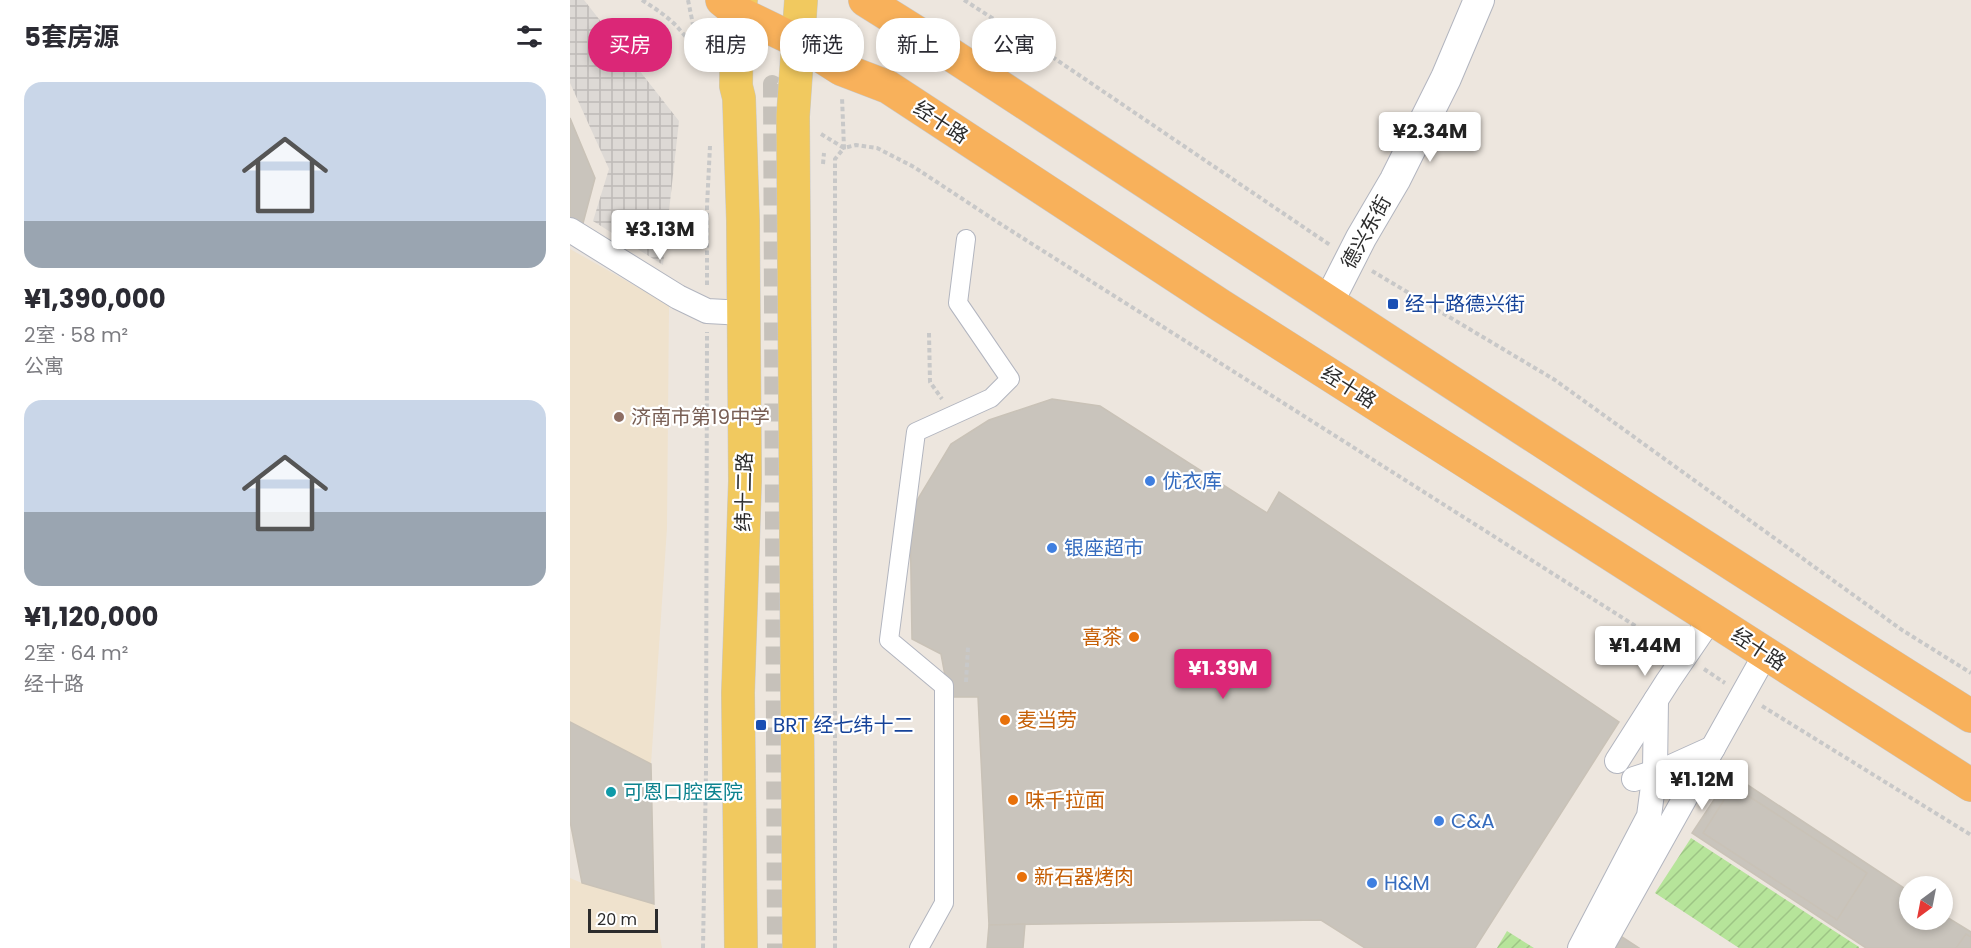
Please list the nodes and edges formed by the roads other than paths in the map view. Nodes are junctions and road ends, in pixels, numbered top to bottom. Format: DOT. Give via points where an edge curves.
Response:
graph roads {
  1 [pos="801,0"];
  2 [pos="1479,0"];
  3 [pos="866,1"];
  4 [pos="733,4"];
  5 [pos="799,18"];
  6 [pos="780,31"];
  7 [pos="795,72"];
  8 [pos="849,72"];
  9 [pos="570,230"];
  10 [pos="966,239"];
  11 [pos="1329,301"];
  12 [pos="744,313"];
  13 [pos="1711,618"];
  14 [pos="1766,653"];
  15 [pos="1656,700"];
  16 [pos="1971,716"];
  17 [pos="1713,748"];
  18 [pos="1617,761"];
  19 [pos="1645,775"];
  20 [pos="1971,785"];
  21 [pos="741,948"];
  22 [pos="799,948"];
  23 [pos="919,948"];
  24 [pos="1580,948"];
  25 [pos="1601,948"];
  1 -- 5 [label="main road"];
  2 -- 11 [label="street, 德兴东街" via="1446,78"];
  3 -- 11 [label="highway"];
  4 -- 6 [label="highway, 经十路"];
  4 -- 12 [label="main road, 纬十二路" via="722,79 739,98"];
  7 -- 22 [label="main road"];
  8 -- 13 [label="highway, 经十路" via="888,87 1220,306"];
  9 -- 12 [label="street" via="707,311"];
  10 -- 23 [label="street" via="958,303 1010,379 992,398 916,432 889,640 944,686 944,903"];
  11 -- 16 [label="highway"];
  12 -- 21 [label="main road, 纬十二路" via="745,481 738,693"];
  13 -- 14 [label="highway, 经十路"];
  13 -- 15 [label="street"];
  14 -- 17 [label="street"];
  14 -- 20 [label="highway, 经十路"];
  15 -- 18 [label="street"];
  15 -- 19 [label="street"];
  17 -- 19 [label="street"];
  17 -- 25 [label="street"];
  19 -- 24 [label="street" via="1649,816"];
}
